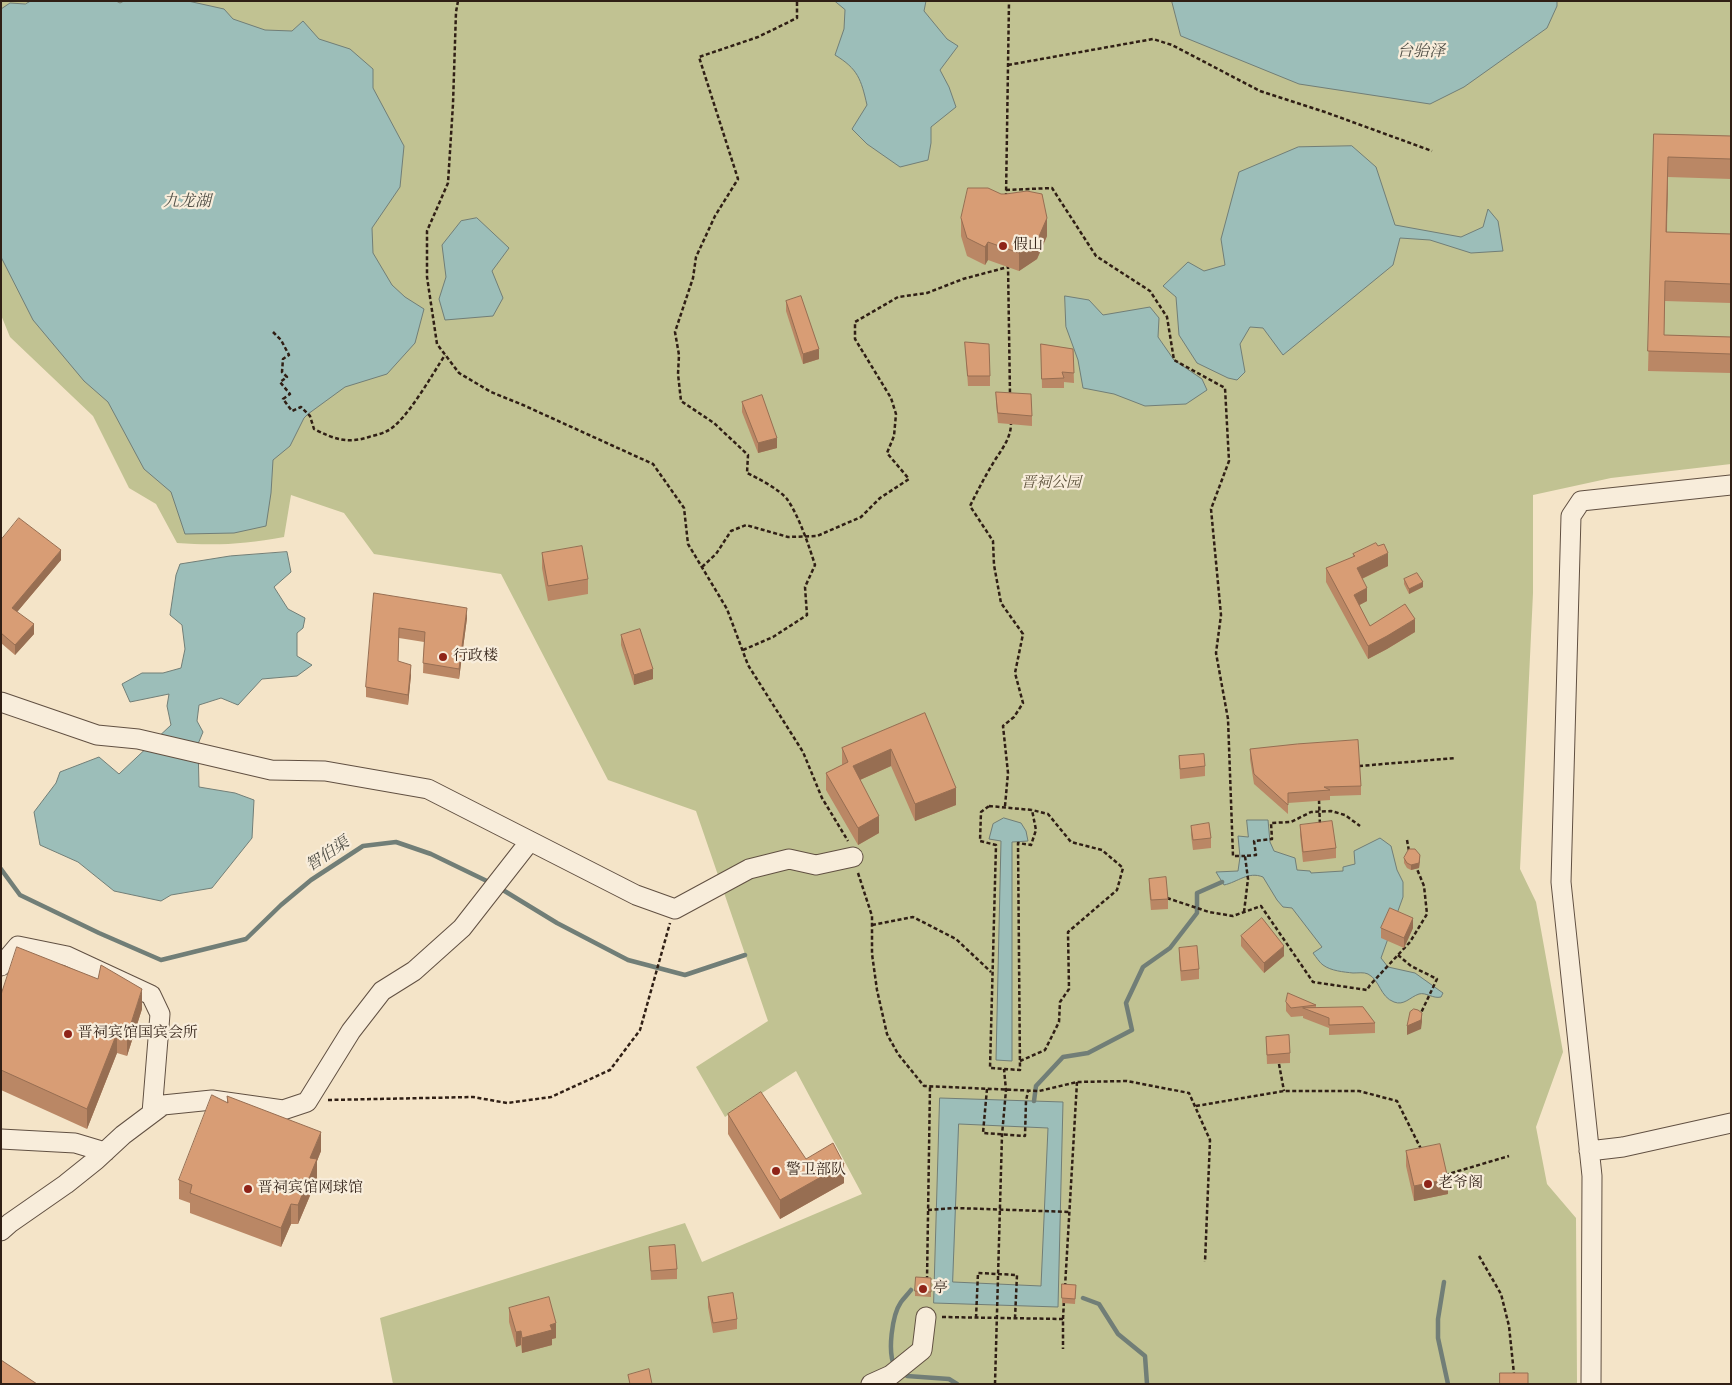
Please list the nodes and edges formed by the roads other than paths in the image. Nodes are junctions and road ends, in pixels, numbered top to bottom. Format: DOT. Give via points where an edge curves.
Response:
graph roads {
  1 [pos="1731,484"];
  2 [pos="1,702"];
  3 [pos="530,841"];
  4 [pos="853,857"];
  5 [pos="1,966"];
  6 [pos="152,1114"];
  7 [pos="1731,1123"];
  8 [pos="1,1138"];
  9 [pos="1590,1151"];
  10 [pos="105,1152"];
  11 [pos="1,1231"];
  12 [pos="926,1317"];
  13 [pos="871,1384"];
  14 [pos="1590,1384"];
  1 -- 9 [label="street" via="1580,501 1571,516 1561,882"];
  2 -- 3 [label="street" via="97,736 138,739 271,770 325,771 428,789"];
  3 -- 4 [label="street" via="636,895 674,909 748,869 789,859 816,865"];
  3 -- 6 [label="street" via="462,928 414,971 382,991 351,1030 307,1102 283,1110 212,1100 163,1105"];
  5 -- 6 [label="street" via="18,946 67,956 151,995 160,1014"];
  6 -- 10 [label="street"];
  7 -- 9 [label="street" via="1623,1147"];
  8 -- 10 [label="street" via="75,1143"];
  9 -- 14 [label="street"];
  10 -- 11 [label="street"];
  12 -- 13 [label="street" via="922,1350"];
}
